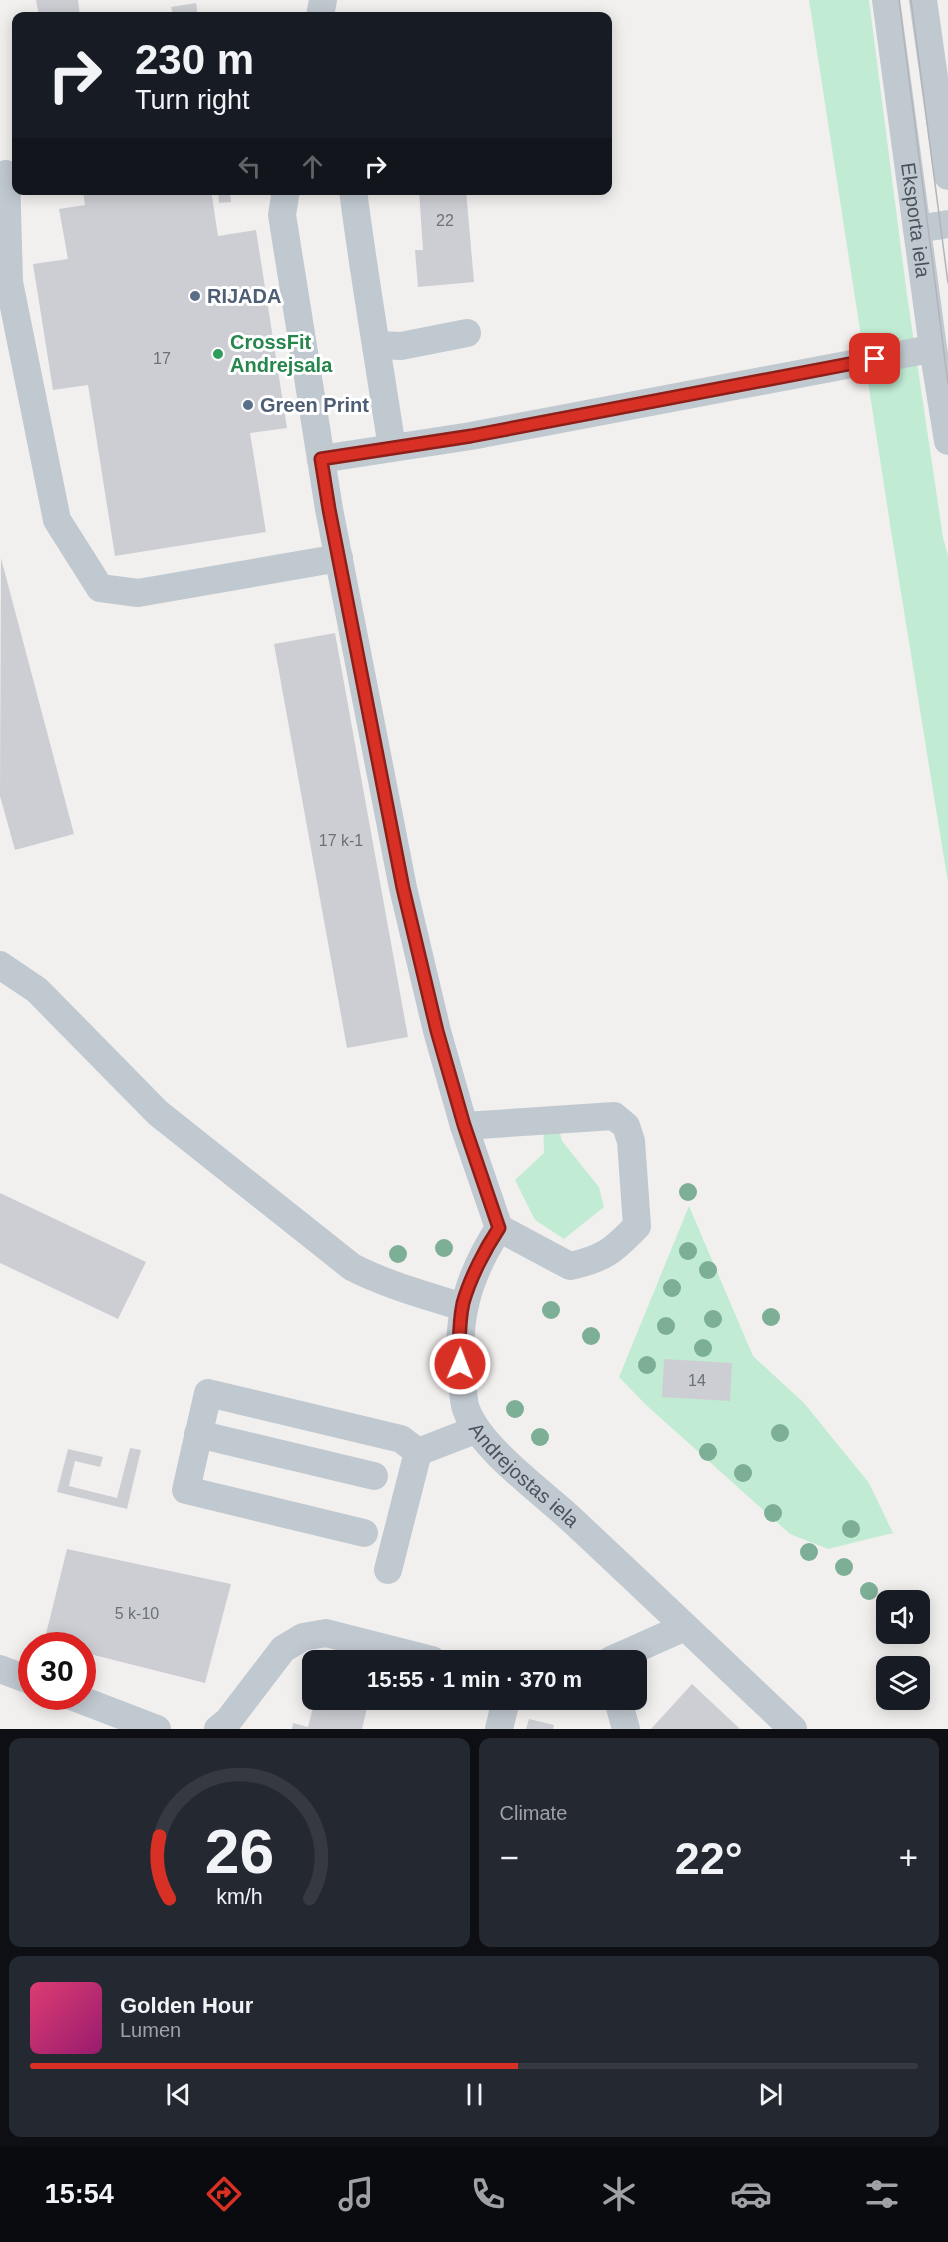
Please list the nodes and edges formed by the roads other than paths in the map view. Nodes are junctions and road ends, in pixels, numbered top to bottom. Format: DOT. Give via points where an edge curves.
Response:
graph roads {
  1 [pos="886,0"];
  2 [pos="923,0"];
  3 [pos="8,174"];
  4 [pos="948,176"];
  5 [pos="285,195"];
  6 [pos="354,195"];
  7 [pos="948,225"];
  8 [pos="917,229"];
  9 [pos="938,308"];
  10 [pos="468,333"];
  11 [pos="377,345"];
  12 [pos="920,351"];
  13 [pos="948,441"];
  14 [pos="392,448"];
  15 [pos="321,459"];
  16 [pos="339,558"];
  17 [pos="0,965"];
  18 [pos="464,1125"];
  19 [pos="499,1228"];
  20 [pos="463,1307"];
  21 [pos="475,1430"];
  22 [pos="198,1434"];
  23 [pos="418,1452"];
  24 [pos="374,1476"];
  25 [pos="364,1533"];
  26 [pos="388,1570"];
  27 [pos="685,1627"];
  28 [pos="393,1650"];
  29 [pos="633,1650"];
  30 [pos="0,1669"];
  31 [pos="18,1676"];
  32 [pos="96,1706"];
  33 [pos="504,1710"];
  34 [pos="621,1710"];
  35 [pos="157,1729"];
  36 [pos="218,1729"];
  37 [pos="499,1729"];
  38 [pos="626,1729"];
  39 [pos="793,1729"];
  1 -- 8 [label="street, Eksporta iela"];
  2 -- 4 [label="street, Eksporta iela"];
  3 -- 16 [label="street" via="9,282 57,520 100,588 138,593"];
  5 -- 15 [label="street" via="282,215"];
  6 -- 11 [label="street"];
  7 -- 8 [label="street"];
  8 -- 9 [label="street, Eksporta iela"];
  9 -- 13 [label="street, Eksporta iela"];
  10 -- 11 [label="street" via="401,346"];
  11 -- 14 [label="street"];
  12 -- 14 [label="street"];
  14 -- 15 [label="street"];
  15 -- 16 [label="street"];
  16 -- 18 [label="street" via="403,888"];
  17 -- 20 [label="street" via="37,990 158,1113 352,1267 379,1281"];
  18 -- 19 [label="street"];
  18 -- 19 [label="street" via="614,1116 626,1126 631,1141 637,1226 615,1250 591,1262 570,1266"];
  19 -- 20 [label="street, Andrejostas iela" via="485,1249"];
  20 -- 21 [label="street, Andrejostas iela" via="460,1364 465,1407"];
  21 -- 23 [label="street"];
  21 -- 27 [label="street, Andrejostas iela"];
  22 -- 23 [label="street" via="208,1393 401,1439"];
  22 -- 24 [label="street"];
  22 -- 25 [label="street" via="186,1490"];
  23 -- 26 [label="street"];
  27 -- 29 [label="street"];
  27 -- 39 [label="street, Andrejostas iela"];
  28 -- 36 [label="street" via="326,1633 303,1637 284,1649"];
  30 -- 31 [label="street"];
  32 -- 35 [label="street"];
  33 -- 37 [label="street"];
  34 -- 38 [label="street"];
}
